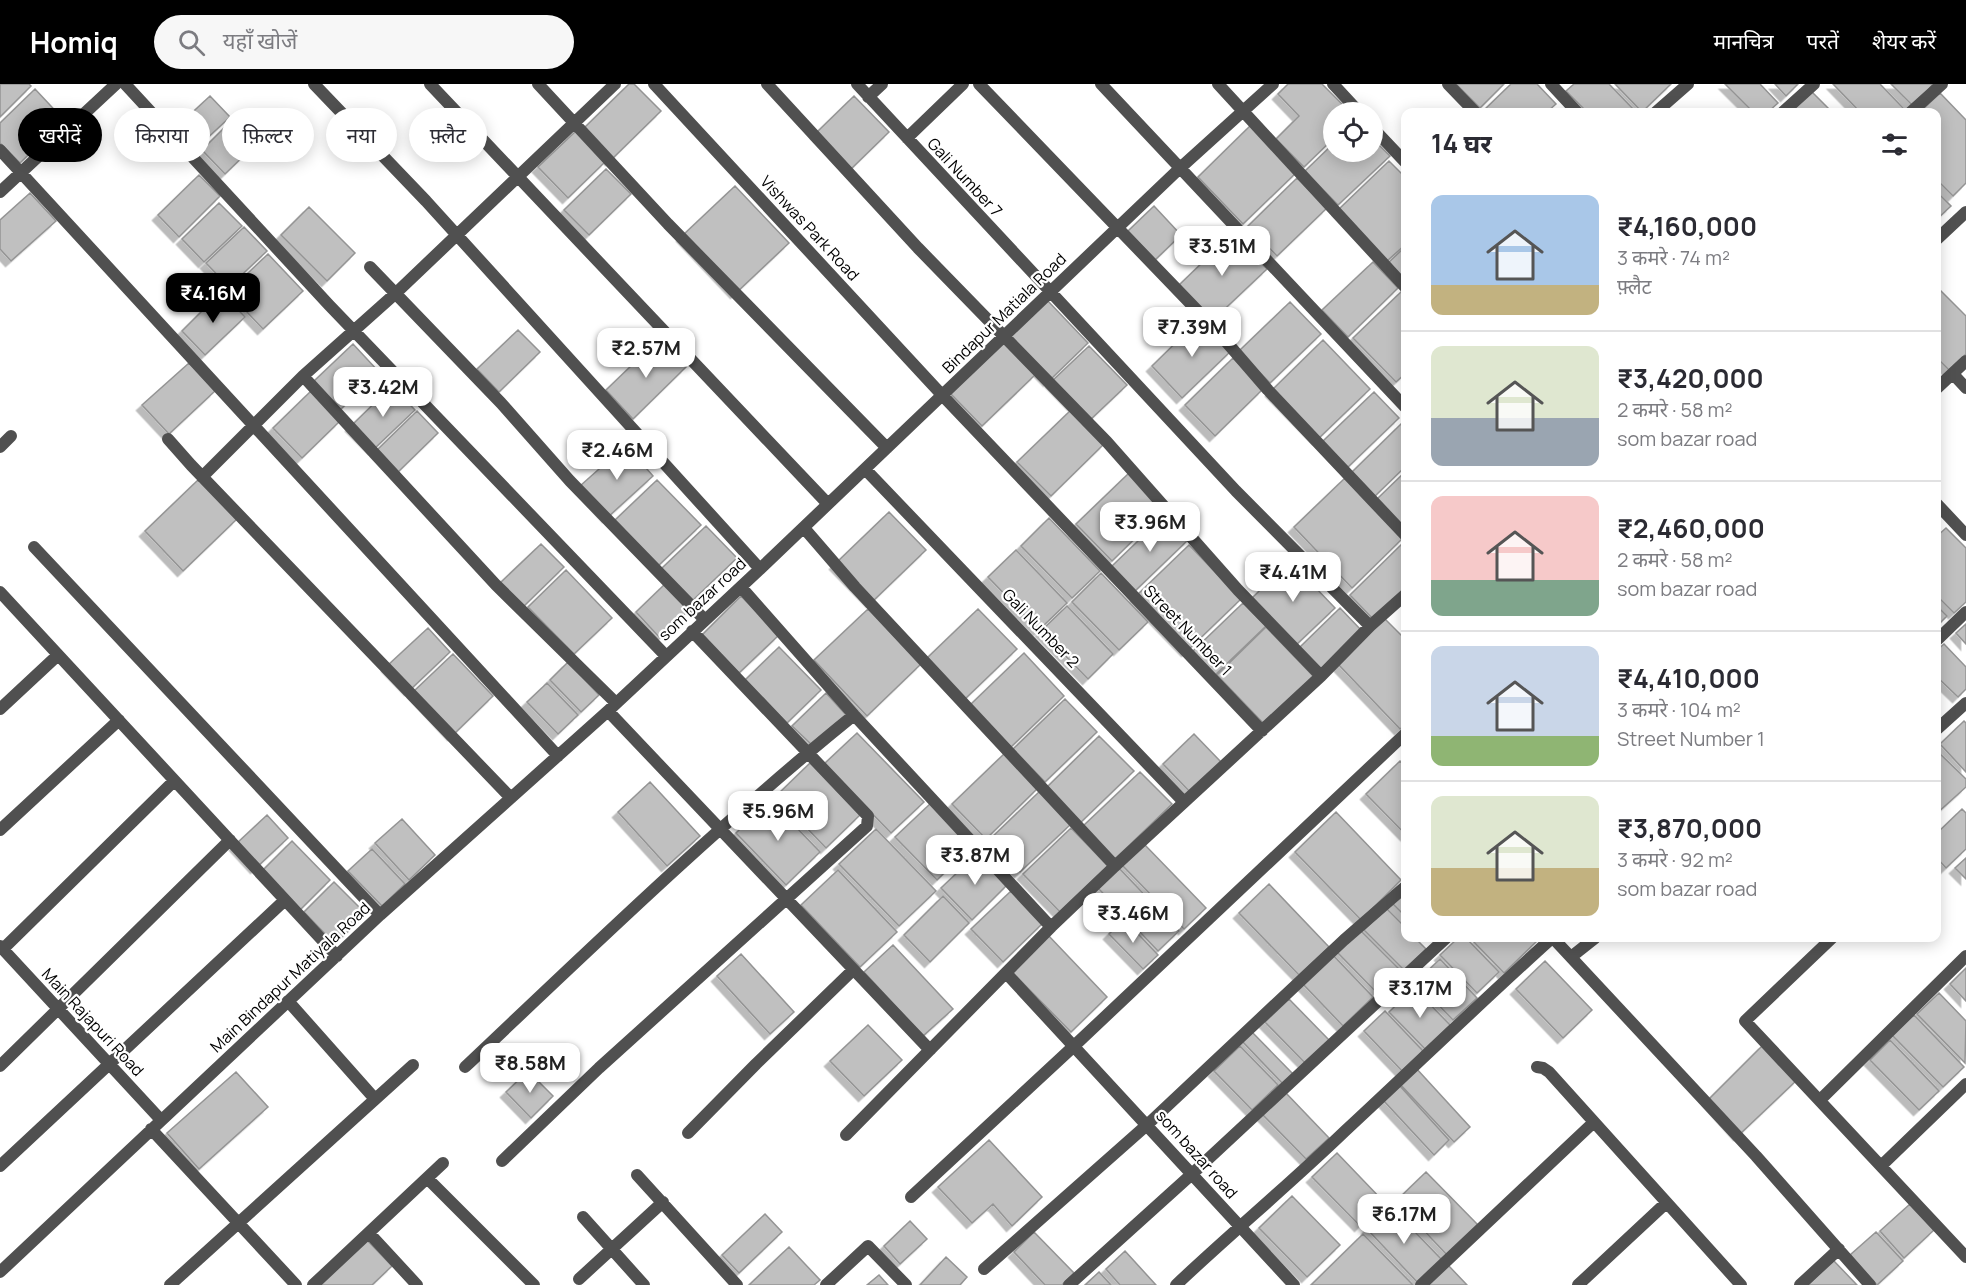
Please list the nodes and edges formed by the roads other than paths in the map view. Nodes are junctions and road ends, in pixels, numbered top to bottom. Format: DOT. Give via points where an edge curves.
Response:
graph roads {
  1 [pos="116,84"];
  2 [pos="125,84"];
  3 [pos="314,84"];
  4 [pos="430,84"];
  5 [pos="538,84"];
  6 [pos="615,84"];
  7 [pos="654,84"];
  8 [pos="767,84"];
  9 [pos="856,84"];
  10 [pos="882,84"];
  11 [pos="963,84"];
  12 [pos="979,84"];
  13 [pos="1101,84"];
  14 [pos="1218,84"];
  15 [pos="1273,84"];
  16 [pos="1333,84"];
  17 [pos="1448,84"];
  18 [pos="1688,84"];
  19 [pos="1814,84"];
  20 [pos="1942,84"];
  21 [pos="1554,85"];
  22 [pos="868,97"];
  23 [pos="1350,102"];
  24 [pos="1471,108"];
  25 [pos="1574,108"];
  26 [pos="1661,108"];
  27 [pos="1787,108"];
  28 [pos="1915,108"];
  29 [pos="1243,111"];
  30 [pos="573,122"];
  31 [pos="907,138"];
  32 [pos="1383,139"];
  33 [pos="0,150"];
  34 [pos="1401,158"];
  35 [pos="1179,169"];
  36 [pos="21,172"];
  37 [pos="519,176"];
  38 [pos="0,192"];
  39 [pos="1966,212"];
  40 [pos="1118,227"];
  41 [pos="456,234"];
  42 [pos="1941,235"];
  43 [pos="370,267"];
  44 [pos="1401,283"];
  45 [pos="1050,292"];
  46 [pos="396,293"];
  47 [pos="355,331"];
  48 [pos="1003,337"];
  49 [pos="1966,361"];
  50 [pos="1953,374"];
  51 [pos="303,376"];
  52 [pos="1941,385"];
  53 [pos="1966,388"];
  54 [pos="942,395"];
  55 [pos="1401,403"];
  56 [pos="254,425"];
  57 [pos="12,436"];
  58 [pos="168,439"];
  59 [pos="0,447"];
  60 [pos="887,448"];
  61 [pos="869,473"];
  62 [pos="202,477"];
  63 [pos="828,504"];
  64 [pos="1941,508"];
  65 [pos="804,528"];
  66 [pos="1401,531"];
  67 [pos="1966,535"];
  68 [pos="34,548"];
  69 [pos="760,569"];
  70 [pos="741,587"];
  71 [pos="0,592"];
  72 [pos="1401,598"];
  73 [pos="1966,612"];
  74 [pos="705,620"];
  75 [pos="1370,626"];
  76 [pos="692,631"];
  77 [pos="1941,636"];
  78 [pos="58,655"];
  79 [pos="666,656"];
  80 [pos="1321,676"];
  81 [pos="1966,703"];
  82 [pos="612,707"];
  83 [pos="0,709"];
  84 [pos="854,715"];
  85 [pos="119,720"];
  86 [pos="1941,726"];
  87 [pos="1262,731"];
  88 [pos="1401,738"];
  89 [pos="807,753"];
  90 [pos="558,756"];
  91 [pos="174,781"];
  92 [pos="511,798"];
  93 [pos="1184,802"];
  94 [pos="720,829"];
  95 [pos="0,830"];
  96 [pos="230,840"];
  97 [pos="1115,866"];
  98 [pos="1401,890"];
  99 [pos="786,899"];
  100 [pos="285,900"];
  101 [pos="380,915"];
  102 [pos="1051,927"];
  103 [pos="1442,942"];
  104 [pos="1548,942"];
  105 [pos="1556,942"];
  106 [pos="1590,942"];
  107 [pos="1828,942"];
  108 [pos="1,947"];
  109 [pos="337,956"];
  110 [pos="1966,956"];
  111 [pos="1571,957"];
  112 [pos="854,970"];
  113 [pos="1006,973"];
  114 [pos="288,1001"];
  115 [pos="57,1008"];
  116 [pos="1074,1046"];
  117 [pos="930,1050"];
  118 [pos="108,1063"];
  119 [pos="413,1065"];
  120 [pos="0,1066"];
  121 [pos="465,1067"];
  122 [pos="1537,1067"];
  123 [pos="1966,1084"];
  124 [pos="375,1099"];
  125 [pos="1820,1100"];
  126 [pos="161,1120"];
  127 [pos="1594,1122"];
  128 [pos="1148,1124"];
  129 [pos="152,1129"];
  130 [pos="688,1134"];
  131 [pos="846,1135"];
  132 [pos="502,1161"];
  133 [pos="443,1163"];
  134 [pos="0,1166"];
  135 [pos="1881,1166"];
  136 [pos="1192,1174"];
  137 [pos="637,1175"];
  138 [pos="427,1179"];
  139 [pos="911,1197"];
  140 [pos="663,1202"];
  141 [pos="1666,1203"];
  142 [pos="583,1217"];
  143 [pos="237,1223"];
  144 [pos="1239,1225"];
  145 [pos="369,1233"];
  146 [pos="1839,1249"];
  147 [pos="612,1250"];
  148 [pos="1966,1257"];
  149 [pos="984,1269"];
  150 [pos="0,1272"];
  151 [pos="579,1279"];
  152 [pos="170,1285"];
  153 [pos="296,1285"];
  154 [pos="313,1285"];
  155 [pos="417,1285"];
  156 [pos="534,1285"];
  157 [pos="644,1285"];
  158 [pos="737,1285"];
  159 [pos="826,1285"];
  160 [pos="906,1285"];
  161 [pos="1069,1285"];
  162 [pos="1176,1285"];
  163 [pos="1294,1285"];
  164 [pos="1421,1285"];
  165 [pos="1578,1285"];
  166 [pos="1741,1285"];
  167 [pos="1800,1285"];
  168 [pos="1870,1285"];
  1 -- 36 [label="street"];
  2 -- 47 [label="street"];
  3 -- 41 [label="street, som bazar road"];
  4 -- 37 [label="street"];
  5 -- 30 [label="street"];
  6 -- 30 [label="street"];
  7 -- 54 [label="street, Vishwas Park Road"];
  8 -- 48 [label="street"];
  9 -- 22 [label="street, Gali Number 7"];
  10 -- 22 [label="street"];
  11 -- 31 [label="street"];
  12 -- 40 [label="street"];
  13 -- 35 [label="street"];
  14 -- 29 [label="street"];
  15 -- 29 [label="street, Bindapur Matiala Road"];
  16 -- 23 [label="street"];
  17 -- 24 [label="street"];
  18 -- 26 [label="street"];
  19 -- 27 [label="street"];
  20 -- 28 [label="street"];
  21 -- 25 [label="street"];
  22 -- 31 [label="street, Gali Number 7"];
  29 -- 35 [label="street, Bindapur Matiala Road"];
  29 -- 44 [label="street"];
  30 -- 37 [label="street"];
  30 -- 60 [label="street"];
  31 -- 45 [label="street, Gali Number 7"];
  32 -- 34 [label="street"];
  33 -- 36 [label="street"];
  35 -- 40 [label="street, Bindapur Matiala Road"];
  35 -- 55 [label="street"];
  36 -- 38 [label="street"];
  36 -- 56 [label="street"];
  37 -- 41 [label="street"];
  37 -- 63 [label="street"];
  39 -- 42 [label="street"];
  40 -- 45 [label="street, Bindapur Matiala Road"];
  40 -- 66 [label="street"];
  41 -- 46 [label="street"];
  41 -- 69 [label="street, som bazar road"];
  43 -- 46 [label="street"];
  45 -- 48 [label="street, Bindapur Matiala Road"];
  45 -- 75 [label="street, Gali Number 7" via="1236,491"];
  46 -- 47 [label="street"];
  46 -- 74 [label="street"];
  47 -- 51 [label="street"];
  47 -- 79 [label="street"];
  48 -- 54 [label="street, Bindapur Matiala Road"];
  48 -- 80 [label="street" via="1107,442 1238,590"];
  49 -- 50 [label="street"];
  50 -- 52 [label="street"];
  50 -- 53 [label="street"];
  51 -- 56 [label="street"];
  51 -- 82 [label="street"];
  54 -- 60 [label="street, Bindapur Matiala Road"];
  54 -- 87 [label="street, Street Number 1"];
  56 -- 62 [label="street"];
  56 -- 90 [label="street"];
  57 -- 59 [label="street"];
  58 -- 62 [label="street"];
  60 -- 61 [label="street, Bindapur Matiala Road"];
  61 -- 63 [label="street, Bindapur Matiala Road"];
  61 -- 93 [label="street, Gali Number 2"];
  62 -- 92 [label="street"];
  63 -- 65 [label="street, Bindapur Matiala Road"];
  64 -- 67 [label="street"];
  65 -- 69 [label="street, Bindapur Matiala Road"];
  65 -- 97 [label="street"];
  68 -- 101 [label="street"];
  69 -- 70 [label="street, som bazar road"];
  70 -- 74 [label="street, som bazar road"];
  70 -- 84 [label="street"];
  71 -- 78 [label="street"];
  72 -- 75 [label="street"];
  73 -- 77 [label="street"];
  74 -- 76 [label="street, som bazar road"];
  75 -- 80 [label="street"];
  76 -- 79 [label="street, som bazar road"];
  76 -- 89 [label="street"];
  78 -- 83 [label="street"];
  78 -- 85 [label="street"];
  79 -- 82 [label="street, som bazar road"];
  80 -- 87 [label="street"];
  81 -- 86 [label="street"];
  82 -- 90 [label="street, Main Bindapur Matiyala Road"];
  82 -- 94 [label="street"];
  84 -- 89 [label="street"];
  84 -- 102 [label="street"];
  85 -- 91 [label="street"];
  85 -- 95 [label="street"];
  87 -- 93 [label="street"];
  88 -- 116 [label="street"];
  89 -- 94 [label="street"];
  89 -- 99 [label="street" via="869,821"];
  90 -- 92 [label="street, Main Bindapur Matiyala Road"];
  91 -- 96 [label="street"];
  91 -- 108 [label="street"];
  92 -- 101 [label="street, Main Bindapur Matiyala Road"];
  93 -- 97 [label="street"];
  94 -- 99 [label="street"];
  94 -- 121 [label="street"];
  96 -- 100 [label="street"];
  96 -- 115 [label="street"];
  97 -- 102 [label="street"];
  98 -- 128 [label="street"];
  99 -- 112 [label="street"];
  99 -- 132 [label="street" via="607,1060"];
  100 -- 109 [label="street"];
  100 -- 118 [label="street"];
  101 -- 109 [label="street, Main Bindapur Matiyala Road"];
  102 -- 113 [label="street"];
  103 -- 136 [label="street"];
  104 -- 144 [label="street"];
  105 -- 111 [label="street"];
  106 -- 111 [label="street"];
  107 -- 125 [label="street" via="1745,1021"];
  108 -- 115 [label="street, Main Rajapuri Road"];
  109 -- 114 [label="street, Main Bindapur Matiyala Road"];
  110 -- 125 [label="street"];
  111 -- 146 [label="street"];
  112 -- 117 [label="street"];
  112 -- 130 [label="street"];
  113 -- 116 [label="street, som bazar road"];
  113 -- 117 [label="street"];
  114 -- 124 [label="street"];
  114 -- 126 [label="street, Main Bindapur Matiyala Road"];
  115 -- 118 [label="street, Main Rajapuri Road"];
  115 -- 120 [label="street"];
  116 -- 128 [label="street, som bazar road"];
  116 -- 139 [label="street"];
  117 -- 131 [label="street"];
  118 -- 126 [label="street, Main Rajapuri Road"];
  118 -- 134 [label="street"];
  119 -- 124 [label="street"];
  122 -- 127 [label="street" via="1549,1072"];
  123 -- 135 [label="street"];
  124 -- 143 [label="street"];
  125 -- 135 [label="street"];
  126 -- 129 [label="street, Main Bindapur Matiyala Road"];
  127 -- 141 [label="street"];
  127 -- 164 [label="street"];
  128 -- 136 [label="street, som bazar road"];
  128 -- 149 [label="street"];
  129 -- 143 [label="street"];
  129 -- 150 [label="street, Main Bindapur Matiyala Road"];
  133 -- 138 [label="street"];
  135 -- 148 [label="street"];
  136 -- 144 [label="street, som bazar road"];
  136 -- 161 [label="street"];
  137 -- 140 [label="street"];
  138 -- 145 [label="street"];
  138 -- 156 [label="street"];
  140 -- 147 [label="street"];
  140 -- 158 [label="street"];
  141 -- 165 [label="street"];
  141 -- 166 [label="street"];
  142 -- 147 [label="street"];
  143 -- 152 [label="street"];
  143 -- 153 [label="street"];
  144 -- 162 [label="street"];
  144 -- 163 [label="street, som bazar road"];
  145 -- 154 [label="street"];
  145 -- 155 [label="street"];
  146 -- 167 [label="street"];
  146 -- 168 [label="street"];
  147 -- 151 [label="street"];
  147 -- 157 [label="street"];
  159 -- 160 [label="street" via="868,1246"];
}
